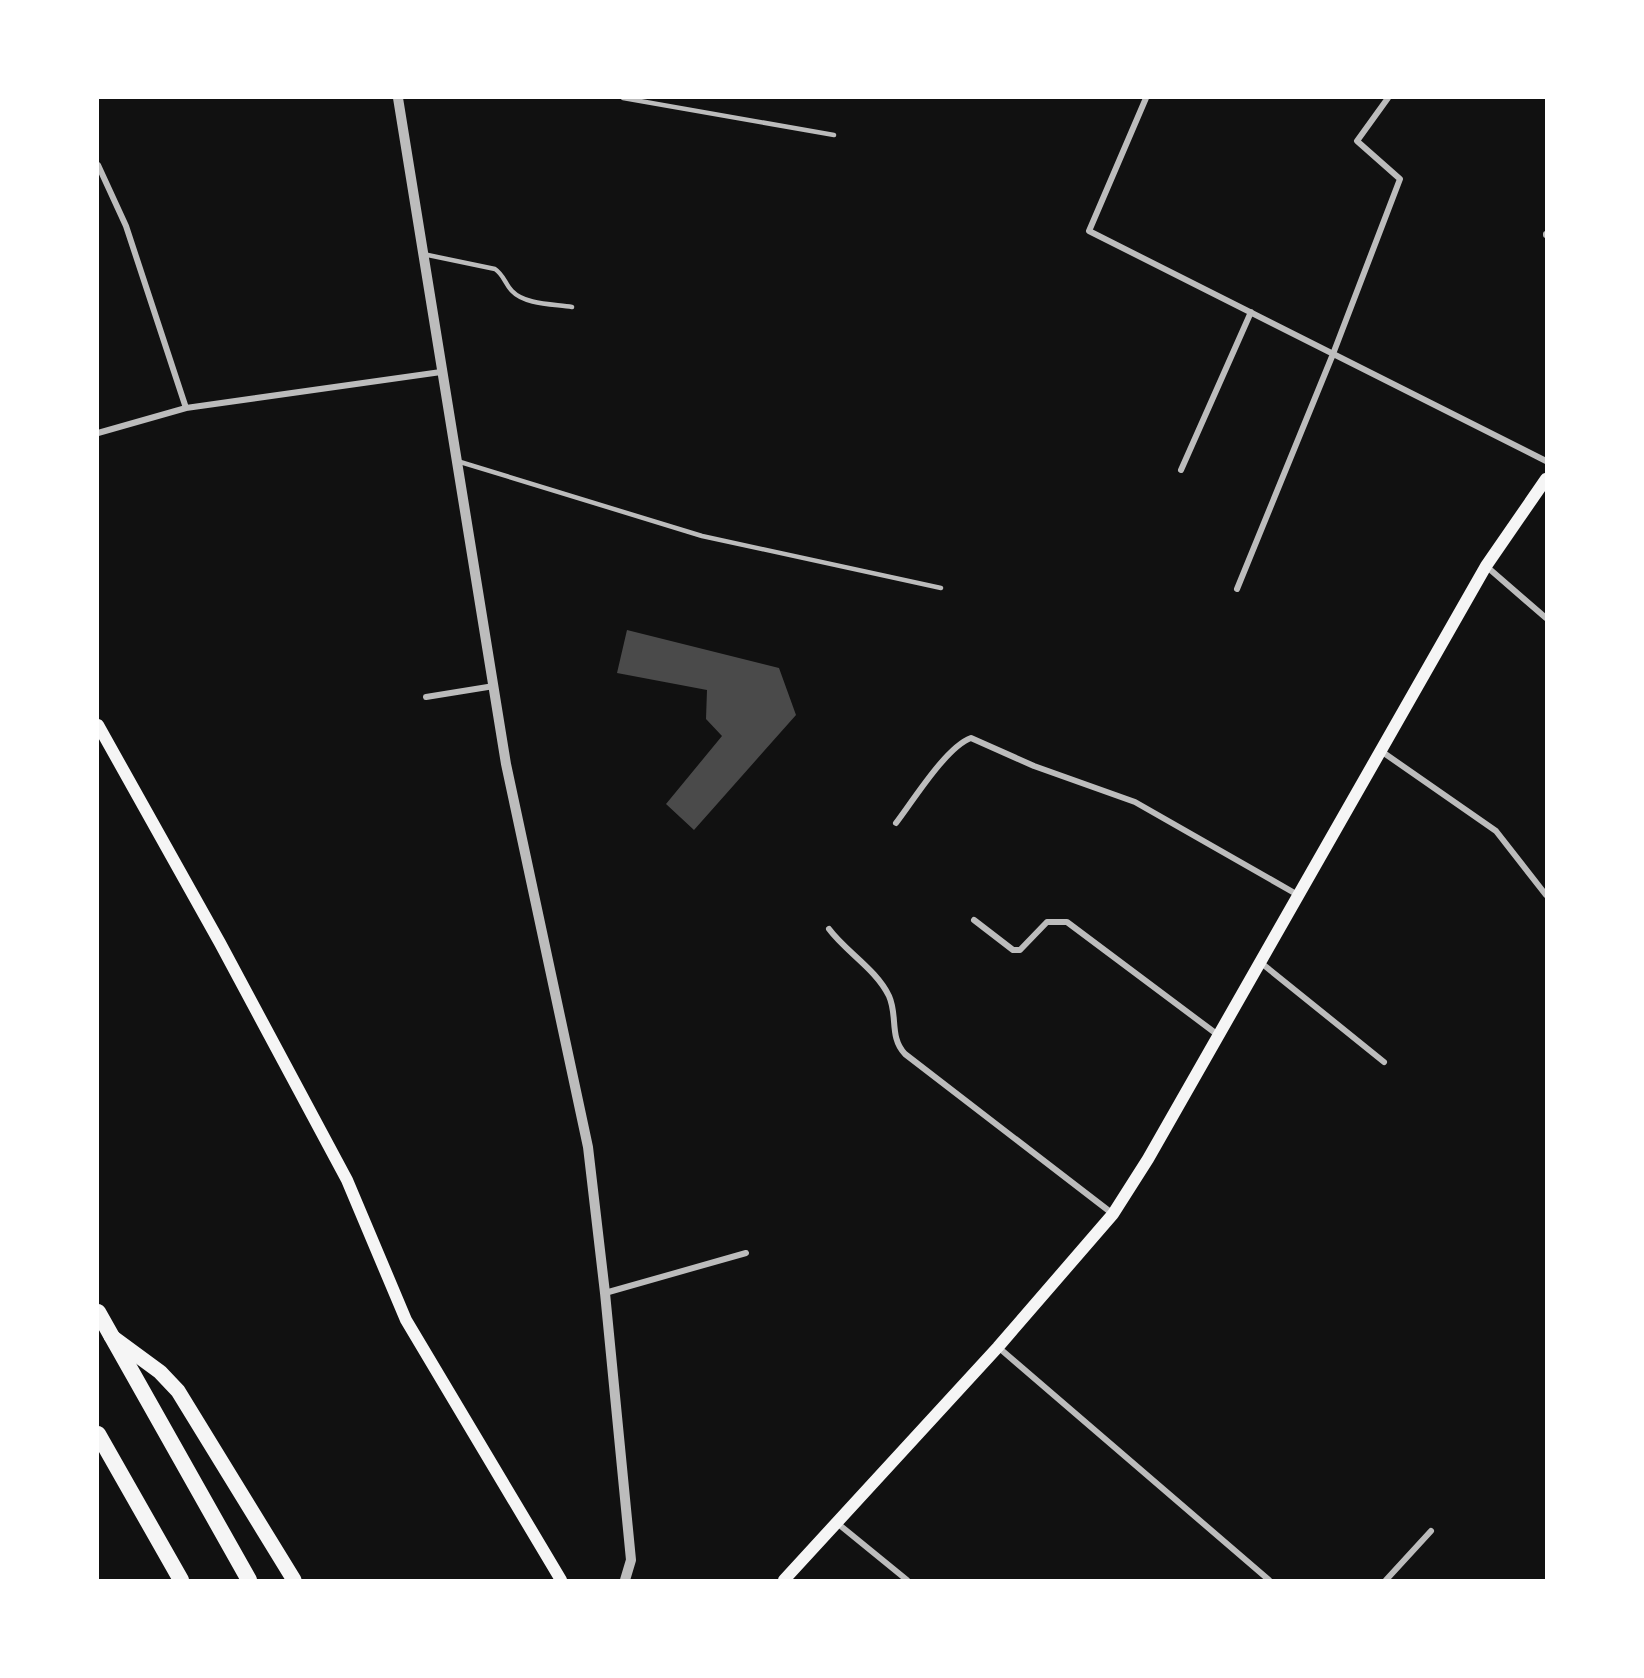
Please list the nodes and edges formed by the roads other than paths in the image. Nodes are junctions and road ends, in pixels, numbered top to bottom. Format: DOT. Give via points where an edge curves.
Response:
graph roads {
  1 [pos="398,98"];
  2 [pos="623,98"];
  3 [pos="1146,98"];
  4 [pos="1388,98"];
  5 [pos="834,135"];
  6 [pos="98,165"];
  7 [pos="423,254"];
  8 [pos="572,307"];
  9 [pos="1251,312"];
  10 [pos="1333,354"];
  11 [pos="441,372"];
  12 [pos="186,408"];
  13 [pos="98,433"];
  14 [pos="458,461"];
  15 [pos="1546,461"];
  16 [pos="1181,470"];
  17 [pos="1546,479"];
  18 [pos="1486,566"];
  19 [pos="940,588"];
  20 [pos="1237,589"];
  21 [pos="1546,618"];
  22 [pos="494,686"];
  23 [pos="426,697"];
  24 [pos="98,725"];
  25 [pos="1381,751"];
  26 [pos="896,823"];
  27 [pos="1298,895"];
  28 [pos="1546,895"];
  29 [pos="974,920"];
  30 [pos="829,929"];
  31 [pos="1260,962"];
  32 [pos="1218,1035"];
  33 [pos="1384,1062"];
  34 [pos="1113,1214"];
  35 [pos="746,1253"];
  36 [pos="606,1293"];
  37 [pos="98,1312"];
  38 [pos="111,1336"];
  39 [pos="998,1347"];
  40 [pos="98,1434"];
  41 [pos="837,1523"];
  42 [pos="1431,1531"];
  43 [pos="244,1576"];
  44 [pos="181,1581"];
  45 [pos="294,1581"];
  46 [pos="561,1581"];
  47 [pos="626,1581"];
  48 [pos="784,1581"];
  49 [pos="907,1581"];
  50 [pos="1269,1581"];
  51 [pos="1386,1581"];
  1 -- 7 [label="street"];
  2 -- 5 [label="lane"];
  3 -- 9 [label="street" via="1089,231"];
  4 -- 10 [label="street" via="1357,141 1400,179"];
  6 -- 12 [label="street" via="126,226"];
  7 -- 8 [label="lane" via="495,269 521,298"];
  7 -- 11 [label="street"];
  9 -- 10 [label="street"];
  9 -- 16 [label="street"];
  10 -- 15 [label="street"];
  10 -- 20 [label="street"];
  11 -- 12 [label="street"];
  11 -- 14 [label="street"];
  12 -- 13 [label="street"];
  14 -- 19 [label="lane" via="702,536"];
  14 -- 22 [label="street"];
  17 -- 18 [label="main road"];
  18 -- 21 [label="street"];
  18 -- 25 [label="main road"];
  22 -- 23 [label="street"];
  22 -- 36 [label="street" via="506,764 588,1147"];
  24 -- 46 [label="main road" via="347,1180 406,1320"];
  25 -- 27 [label="main road"];
  25 -- 28 [label="street" via="1496,831"];
  26 -- 27 [label="street" via="947,758 971,738 1135,802"];
  27 -- 31 [label="main road"];
  29 -- 32 [label="street" via="1013,950 1020,950 1047,922 1067,922"];
  30 -- 34 [label="street" via="889,996 896,1042 905,1054"];
  31 -- 32 [label="main road"];
  31 -- 33 [label="street"];
  32 -- 34 [label="main road"];
  34 -- 39 [label="main road"];
  35 -- 36 [label="street"];
  36 -- 47 [label="street" via="631,1560"];
  37 -- 38 [label="highway"];
  38 -- 43 [label="highway"];
  38 -- 45 [label="main road" via="152,1365 178,1391"];
  39 -- 41 [label="main road"];
  39 -- 50 [label="street"];
  40 -- 44 [label="highway"];
  41 -- 48 [label="main road"];
  41 -- 49 [label="street"];
  42 -- 51 [label="street"];
}
